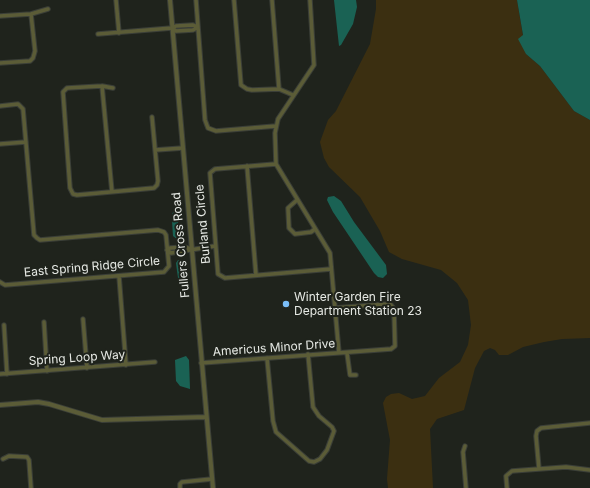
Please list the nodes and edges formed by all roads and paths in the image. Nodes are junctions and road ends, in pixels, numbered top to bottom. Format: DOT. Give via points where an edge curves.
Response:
graph roads {
  1 [pos="116,0"];
  2 [pos="170,0"];
  3 [pos="196,0"];
  4 [pos="234,0"];
  5 [pos="272,0"];
  6 [pos="310,0"];
  7 [pos="48,9"];
  8 [pos="31,14"];
  9 [pos="0,16"];
  10 [pos="198,27"];
  11 [pos="172,28"];
  12 [pos="119,33"];
  13 [pos="98,34"];
  14 [pos="0,63"];
  15 [pos="102,86"];
  16 [pos="113,88"];
  17 [pos="279,89"];
  18 [pos="293,95"];
  19 [pos="0,106"];
  20 [pos="152,117"];
  21 [pos="276,126"];
  22 [pos="26,142"];
  23 [pos="0,144"];
  24 [pos="183,148"];
  25 [pos="155,150"];
  26 [pos="276,164"];
  27 [pos="247,166"];
  28 [pos="112,192"];
  29 [pos="297,200"];
  30 [pos="315,229"];
  31 [pos="215,246"];
  32 [pos="191,249"];
  33 [pos="167,250"];
  34 [pos="331,269"];
  35 [pos="256,275"];
  36 [pos="119,276"];
  37 [pos="0,282"];
  38 [pos="335,308"];
  39 [pos="84,319"];
  40 [pos="44,322"];
  41 [pos="4,325"];
  42 [pos="339,353"];
  43 [pos="347,353"];
  44 [pos="308,354"];
  45 [pos="267,358"];
  46 [pos="155,362"];
  47 [pos="126,364"];
  48 [pos="201,364"];
  49 [pos="87,368"];
  50 [pos="47,371"];
  51 [pos="0,374"];
  52 [pos="8,374"];
  53 [pos="356,375"];
  54 [pos="0,405"];
  55 [pos="206,417"];
  56 [pos="590,423"];
  57 [pos="465,446"];
  58 [pos="3,459"];
  59 [pos="539,469"];
  60 [pos="590,470"];
  61 [pos="212,479"];
  62 [pos="31,488"];
  63 [pos="180,488"];
  64 [pos="213,488"];
  65 [pos="466,488"];
  66 [pos="507,488"];
  1 -- 12 [label="street"];
  2 -- 11 [label="street, Fullers Cross Road"];
  3 -- 10 [label="street"];
  4 -- 17 [label="street" via="241,85 252,90"];
  5 -- 17 [label="street"];
  6 -- 18 [label="street" via="314,65"];
  7 -- 8 [label="street"];
  8 -- 9 [label="street"];
  8 -- 14 [label="street" via="35,51 33,58 30,61"];
  10 -- 11 [label="street" via="193,30 176,31"];
  10 -- 21 [label="street" via="205,120 208,128 216,130"];
  11 -- 12 [label="street"];
  11 -- 24 [label="street, Fullers Cross Road"];
  12 -- 13 [label="street"];
  15 -- 16 [label="street"];
  15 -- 28 [label="street"];
  15 -- 28 [label="street" via="67,88 63,92 70,188 71,192 77,195"];
  17 -- 18 [label="street"];
  18 -- 21 [label="street" via="280,113"];
  19 -- 22 [label="street" via="21,106"];
  20 -- 25 [label="street"];
  21 -- 26 [label="street"];
  22 -- 23 [label="street"];
  22 -- 33 [label="street, East Spring Ridge Circle" via="34,235 37,238 158,230 166,235"];
  24 -- 25 [label="street"];
  24 -- 32 [label="street, Fullers Cross Road"];
  25 -- 28 [label="street" via="158,181 154,188"];
  26 -- 27 [label="street, Burland Circle"];
  26 -- 29 [label="street"];
  27 -- 31 [label="street, Burland Circle" via="214,169 210,173"];
  27 -- 35 [label="street"];
  29 -- 30 [label="street"];
  29 -- 30 [label="street" via="288,208 289,228 295,234"];
  30 -- 34 [label="street" via="330,253"];
  31 -- 32 [label="street"];
  31 -- 35 [label="street, Burland Circle" via="220,276 225,278"];
  32 -- 33 [label="street" via="185,247"];
  32 -- 48 [label="street, Fullers Cross Road"];
  33 -- 36 [label="street, East Spring Ridge Circle" via="169,266 164,272"];
  34 -- 35 [label="street, Burland Circle"];
  34 -- 38 [label="street"];
  36 -- 37 [label="street, East Spring Ridge Circle" via="4,285"];
  36 -- 47 [label="street"];
  38 -- 42 [label="street"];
  38 -- 43 [label="street, Americus Minor Drive" via="388,304 394,309 396,346 391,349"];
  39 -- 49 [label="street"];
  40 -- 50 [label="street"];
  41 -- 52 [label="street"];
  42 -- 43 [label="street, Americus Minor Drive"];
  42 -- 44 [label="street, Americus Minor Drive"];
  43 -- 53 [label="street, Americus Minor Drive" via="350,375"];
  44 -- 45 [label="street, Americus Minor Drive"];
  44 -- 45 [label="street" via="313,407 334,431 327,450 314,462 309,461 276,432"];
  45 -- 48 [label="street, Americus Minor Drive"];
  46 -- 47 [label="street, Spring Loop Way"];
  47 -- 49 [label="street, Spring Loop Way"];
  48 -- 55 [label="street, Fullers Cross Road"];
  49 -- 50 [label="street, Spring Loop Way"];
  50 -- 52 [label="street, Spring Loop Way"];
  51 -- 52 [label="street, Spring Loop Way"];
  54 -- 55 [label="street" via="38,402 102,420"];
  55 -- 61 [label="street, Fullers Cross Road"];
  56 -- 59 [label="street" via="537,430"];
  57 -- 65 [label="street" via="463,452"];
  58 -- 62 [label="street" via="9,456 27,457"];
  59 -- 60 [label="street" via="566,467"];
  59 -- 66 [label="street" via="508,473"];
  61 -- 63 [label="street" via="182,482"];
  61 -- 64 [label="street, Fullers Cross Road"];
}
